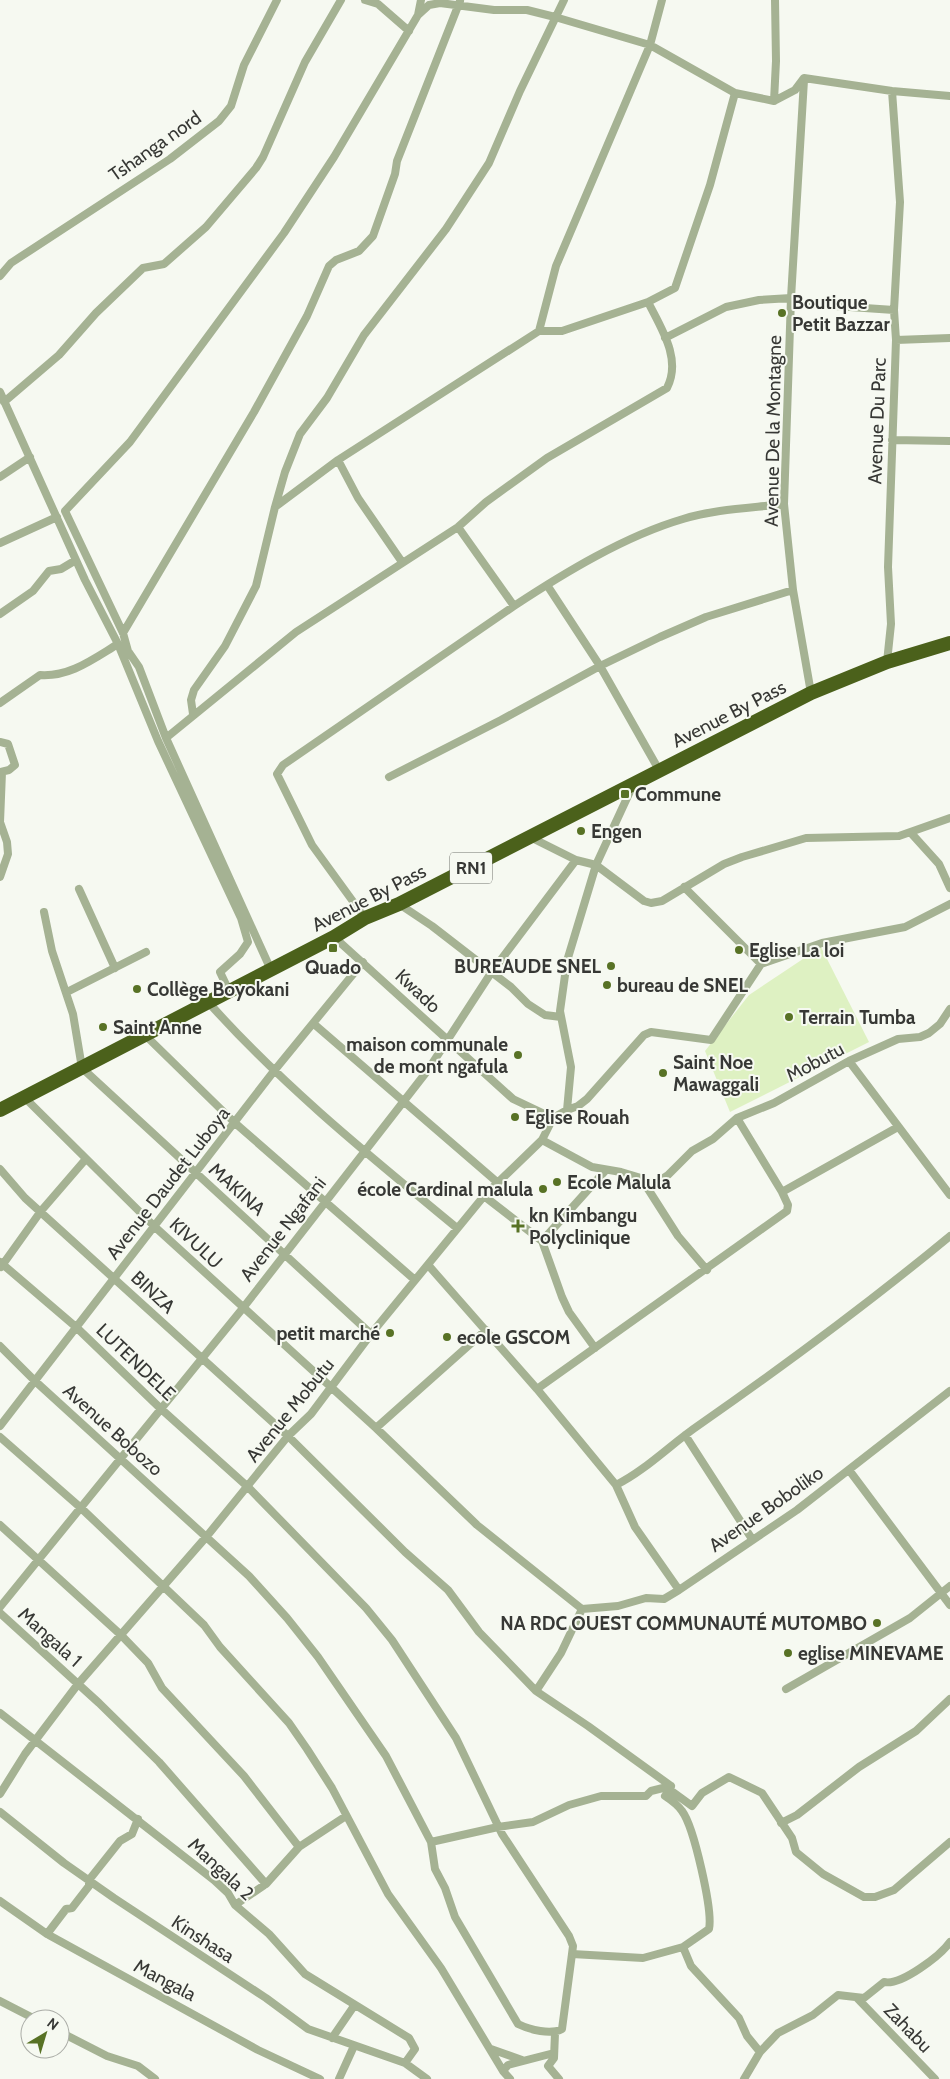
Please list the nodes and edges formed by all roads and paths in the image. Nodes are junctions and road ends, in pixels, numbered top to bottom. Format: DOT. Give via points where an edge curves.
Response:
graph roads {
  1 [pos="277,0"];
  2 [pos="341,0"];
  3 [pos="365,0"];
  4 [pos="421,0"];
  5 [pos="564,0"];
  6 [pos="662,0"];
  7 [pos="776,0"];
  8 [pos="460,2"];
  9 [pos="418,15"];
  10 [pos="555,17"];
  11 [pos="408,31"];
  12 [pos="650,45"];
  13 [pos="804,78"];
  14 [pos="892,91"];
  15 [pos="735,93"];
  16 [pos="950,96"];
  17 [pos="774,101"];
  18 [pos="0,276"];
  19 [pos="791,300"];
  20 [pos="648,302"];
  21 [pos="894,310"];
  22 [pos="539,330"];
  23 [pos="665,338"];
  24 [pos="950,338"];
  25 [pos="896,340"];
  26 [pos="0,392"];
  27 [pos="4,402"];
  28 [pos="892,440"];
  29 [pos="950,441"];
  30 [pos="30,457"];
  31 [pos="338,460"];
  32 [pos="0,477"];
  33 [pos="784,504"];
  34 [pos="275,507"];
  35 [pos="57,517"];
  36 [pos="458,527"];
  37 [pos="0,543"];
  38 [pos="76,560"];
  39 [pos="402,562"];
  40 [pos="547,585"];
  41 [pos="793,590"];
  42 [pos="514,606"];
  43 [pos="0,614"];
  44 [pos="123,633"];
  45 [pos="118,644"];
  46 [pos="950,644"];
  47 [pos="888,662"];
  48 [pos="600,666"];
  49 [pos="811,693"];
  50 [pos="0,703"];
  51 [pos="193,714"];
  52 [pos="166,738"];
  53 [pos="0,742"];
  54 [pos="659,770"];
  55 [pos="1,772"];
  56 [pos="388,777"];
  57 [pos="634,782"];
  58 [pos="950,818"];
  59 [pos="911,833"];
  60 [pos="530,837"];
  61 [pos="576,860"];
  62 [pos="596,865"];
  63 [pos="0,877"];
  64 [pos="684,887"];
  65 [pos="950,888"];
  66 [pos="79,889"];
  67 [pos="400,904"];
  68 [pos="950,904"];
  69 [pos="44,912"];
  70 [pos="364,918"];
  71 [pos="334,937"];
  72 [pos="146,952"];
  73 [pos="363,962"];
  74 [pos="762,964"];
  75 [pos="115,968"];
  76 [pos="271,970"];
  77 [pos="491,973"];
  78 [pos="229,991"];
  79 [pos="67,992"];
  80 [pos="209,1003"];
  81 [pos="950,1009"];
  82 [pos="561,1017"];
  83 [pos="314,1024"];
  84 [pos="145,1035"];
  85 [pos="446,1039"];
  86 [pos="849,1061"];
  87 [pos="82,1068"];
  88 [pos="274,1071"];
  89 [pos="22,1096"];
  90 [pos="403,1100"];
  91 [pos="0,1110"];
  92 [pos="567,1110"];
  93 [pos="553,1118"];
  94 [pos="737,1118"];
  95 [pos="235,1123"];
  96 [pos="898,1127"];
  97 [pos="542,1140"];
  98 [pos="364,1151"];
  99 [pos="85,1160"];
  100 [pos="0,1169"];
  101 [pos="604,1170"];
  102 [pos="196,1175"];
  103 [pos="497,1182"];
  104 [pos="648,1188"];
  105 [pos="949,1191"];
  106 [pos="782,1192"];
  107 [pos="484,1196"];
  108 [pos="325,1202"];
  109 [pos="41,1211"];
  110 [pos="155,1226"];
  111 [pos="457,1228"];
  112 [pos="950,1236"];
  113 [pos="542,1241"];
  114 [pos="285,1253"];
  115 [pos="1,1265"];
  116 [pos="429,1266"];
  117 [pos="707,1270"];
  118 [pos="115,1279"];
  119 [pos="415,1280"];
  120 [pos="243,1308"];
  121 [pos="76,1327"];
  122 [pos="486,1330"];
  123 [pos="371,1334"];
  124 [pos="0,1346"];
  125 [pos="595,1348"];
  126 [pos="200,1358"];
  127 [pos="35,1381"];
  128 [pos="331,1388"];
  129 [pos="537,1389"];
  130 [pos="950,1391"];
  131 [pos="160,1408"];
  132 [pos="0,1426"];
  133 [pos="376,1428"];
  134 [pos="685,1435"];
  135 [pos="288,1436"];
  136 [pos="0,1437"];
  137 [pos="121,1460"];
  138 [pos="849,1470"];
  139 [pos="616,1486"];
  140 [pos="248,1487"];
  141 [pos="81,1508"];
  142 [pos="0,1525"];
  143 [pos="207,1536"];
  144 [pos="752,1539"];
  145 [pos="37,1559"];
  146 [pos="950,1586"];
  147 [pos="164,1587"];
  148 [pos="679,1590"];
  149 [pos="941,1593"];
  150 [pos="950,1605"];
  151 [pos="0,1607"];
  152 [pos="582,1609"];
  153 [pos="0,1613"];
  154 [pos="121,1635"];
  155 [pos="78,1684"];
  156 [pos="786,1690"];
  157 [pos="536,1691"];
  158 [pos="950,1699"];
  159 [pos="0,1713"];
  160 [pos="34,1741"];
  161 [pos="0,1794"];
  162 [pos="0,1812"];
  163 [pos="346,1816"];
  164 [pos="138,1819"];
  165 [pos="782,1823"];
  166 [pos="498,1827"];
  167 [pos="431,1842"];
  168 [pos="950,1842"];
  169 [pos="299,1847"];
  170 [pos="89,1880"];
  171 [pos="266,1884"];
  172 [pos="0,1901"];
  173 [pos="236,1906"];
  174 [pos="47,1934"];
  175 [pos="950,1942"];
  176 [pos="683,1947"];
  177 [pos="572,1954"];
  178 [pos="858,1999"];
  179 [pos="0,2000"];
  180 [pos="354,2006"];
  181 [pos="20,2011"];
  182 [pos="555,2033"];
  183 [pos="70,2037"];
  184 [pos="332,2038"];
  185 [pos="354,2046"];
  186 [pos="491,2049"];
  187 [pos="760,2052"];
  188 [pos="554,2053"];
  189 [pos="522,2060"];
  190 [pos="405,2063"];
  191 [pos="503,2071"];
  192 [pos="155,2079"];
  193 [pos="320,2079"];
  194 [pos="339,2079"];
  195 [pos="427,2079"];
  196 [pos="510,2079"];
  197 [pos="558,2079"];
  198 [pos="744,2079"];
  199 [pos="935,2079"];
  1 -- 18 [label="street, Tshanga nord" via="244,65 231,106 219,121 170,159 10,263"];
  2 -- 27 [label="street" via="305,62 263,157 206,227 164,264 143,268 58,355"];
  3 -- 11 [label="street" via="378,4"];
  4 -- 9 [label="street"];
  5 -- 10 [label="street"];
  6 -- 12 [label="street"];
  7 -- 17 [label="street"];
  8 -- 9 [label="street" via="434,3"];
  8 -- 10 [label="street" via="494,10 527,10"];
  8 -- 44 [label="street" via="397,161 376,231 359,251 329,266 307,316 254,412"];
  9 -- 11 [label="street"];
  10 -- 12 [label="street"];
  10 -- 34 [label="street" via="489,163 446,229 364,335 327,398 300,434"];
  11 -- 44 [label="street" via="334,158 284,233 130,442 65,511"];
  12 -- 15 [label="street"];
  12 -- 22 [label="street" via="556,266"];
  13 -- 14 [label="street"];
  13 -- 17 [label="street" via="795,90"];
  13 -- 19 [label="street, Avenue De la Montagne"];
  14 -- 16 [label="street"];
  14 -- 21 [label="street, Avenue Du Parc" via="900,202"];
  15 -- 17 [label="street"];
  15 -- 20 [label="street" via="678,283 672,292"];
  19 -- 21 [label="street"];
  19 -- 23 [label="street" via="759,300 726,307"];
  19 -- 33 [label="street, Avenue De la Montagne"];
  20 -- 22 [label="street" via="562,330"];
  20 -- 23 [label="street"];
  21 -- 25 [label="street, Avenue Du Parc"];
  22 -- 31 [label="street"];
  23 -- 36 [label="street" via="673,365 673,377 667,388 546,458"];
  24 -- 25 [label="street"];
  25 -- 28 [label="street, Avenue Du Parc"];
  26 -- 27 [label="street"];
  27 -- 30 [label="street"];
  28 -- 29 [label="street"];
  28 -- 47 [label="street, Avenue Du Parc"];
  30 -- 32 [label="street"];
  30 -- 35 [label="street"];
  31 -- 34 [label="street"];
  31 -- 39 [label="street" via="358,498"];
  33 -- 40 [label="street" via="683,519 649,531"];
  33 -- 41 [label="street, Avenue De la Montagne"];
  34 -- 51 [label="street" via="256,586 225,646 194,690 191,700"];
  35 -- 37 [label="street"];
  35 -- 38 [label="street"];
  36 -- 39 [label="street"];
  36 -- 42 [label="street"];
  38 -- 43 [label="street" via="62,569 49,571 33,591"];
  38 -- 45 [label="street"];
  39 -- 51 [label="street" via="296,632"];
  40 -- 42 [label="street"];
  40 -- 48 [label="street"];
  41 -- 48 [label="street" via="706,618"];
  41 -- 49 [label="street, Avenue De la Montagne"];
  42 -- 70 [label="street" via="294,756 277,774 312,845"];
  44 -- 52 [label="street"];
  45 -- 50 [label="street" via="66,674 40,674"];
  45 -- 78 [label="street" via="158,741 243,926 248,942 220,972"];
  46 -- 47 [label="highway, Avenue By Pass / RN1"];
  47 -- 49 [label="highway, Avenue By Pass / RN1"];
  48 -- 54 [label="street"];
  48 -- 56 [label="street"];
  49 -- 54 [label="highway, Avenue By Pass / RN1"];
  51 -- 52 [label="street"];
  52 -- 76 [label="street"];
  53 -- 55 [label="street" via="8,744 15,764"];
  54 -- 57 [label="highway, Avenue By Pass / RN1"];
  55 -- 63 [label="street" via="0,822 8,848"];
  57 -- 60 [label="highway, Avenue By Pass / RN1"];
  57 -- 62 [label="street"];
  58 -- 59 [label="street"];
  59 -- 64 [label="street" via="806,838 742,857"];
  59 -- 65 [label="street" via="939,864"];
  60 -- 61 [label="street"];
  60 -- 67 [label="highway, Avenue By Pass / RN1"];
  61 -- 62 [label="street"];
  61 -- 77 [label="street, Avenue Ngafani"];
  62 -- 64 [label="street" via="651,903 662,901"];
  62 -- 82 [label="street" via="567,961"];
  64 -- 74 [label="street"];
  66 -- 75 [label="street"];
  67 -- 70 [label="highway, Avenue By Pass / RN1"];
  67 -- 77 [label="street"];
  68 -- 74 [label="street" via="905,927 822,944"];
  69 -- 79 [label="street" via="52,951"];
  70 -- 71 [label="highway, Avenue By Pass / RN1"];
  71 -- 73 [label="street, Kwado"];
  71 -- 76 [label="highway, Avenue By Pass / RN1"];
  72 -- 75 [label="street"];
  73 -- 83 [label="street, Avenue Daudet Luboya"];
  73 -- 85 [label="street, Kwado"];
  74 -- 92 [label="street" via="711,1040 652,1032 644,1035 587,1099"];
  75 -- 79 [label="street"];
  76 -- 78 [label="highway, Avenue By Pass / RN1"];
  77 -- 82 [label="street" via="545,1015"];
  77 -- 85 [label="street, Avenue Ngafani"];
  78 -- 80 [label="highway, Avenue By Pass / RN1"];
  79 -- 87 [label="street"];
  80 -- 84 [label="highway, Avenue By Pass / RN1"];
  80 -- 88 [label="street"];
  81 -- 86 [label="street, Mobutu" via="929,1033 898,1039"];
  82 -- 92 [label="street" via="571,1067"];
  83 -- 88 [label="street, Avenue Daudet Luboya"];
  83 -- 90 [label="street"];
  84 -- 87 [label="highway, Avenue By Pass / RN1"];
  84 -- 95 [label="street"];
  85 -- 90 [label="street, Avenue Ngafani" via="428,1070"];
  85 -- 93 [label="street, Kwado" via="513,1099"];
  86 -- 94 [label="street, Mobutu" via="774,1102"];
  86 -- 96 [label="street"];
  87 -- 89 [label="highway, Avenue By Pass / RN1"];
  87 -- 102 [label="street, MAKINA"];
  88 -- 95 [label="street, Avenue Daudet Luboya"];
  88 -- 98 [label="street"];
  89 -- 91 [label="highway, Avenue By Pass / RN1"];
  89 -- 99 [label="street, KIVULU"];
  90 -- 98 [label="street, Avenue Ngafani"];
  90 -- 103 [label="street"];
  92 -- 93 [label="street"];
  93 -- 97 [label="street, Avenue Mobutu"];
  94 -- 104 [label="street, Mobutu"];
  94 -- 106 [label="street"];
  95 -- 102 [label="street, Avenue Daudet Luboya"];
  95 -- 108 [label="street"];
  96 -- 105 [label="street"];
  96 -- 106 [label="street"];
  97 -- 101 [label="street" via="581,1163"];
  97 -- 103 [label="street, Avenue Mobutu"];
  98 -- 108 [label="street, Avenue Ngafani"];
  98 -- 111 [label="street"];
  99 -- 109 [label="street"];
  99 -- 110 [label="street, KIVULU"];
  100 -- 109 [label="street, BINZA"];
  101 -- 104 [label="street" via="632,1174 641,1178"];
  101 -- 113 [label="street"];
  102 -- 110 [label="street, Avenue Daudet Luboya"];
  102 -- 114 [label="street, MAKINA"];
  103 -- 107 [label="street, Avenue Mobutu"];
  104 -- 117 [label="street" via="678,1236"];
  106 -- 117 [label="street" via="788,1204 787,1212"];
  107 -- 111 [label="street, Avenue Mobutu"];
  107 -- 113 [label="street"];
  108 -- 114 [label="street, Avenue Ngafani"];
  108 -- 119 [label="street"];
  109 -- 115 [label="street"];
  109 -- 118 [label="street, BINZA"];
  110 -- 118 [label="street, Avenue Daudet Luboya"];
  110 -- 120 [label="street, KIVULU"];
  111 -- 116 [label="street, Avenue Mobutu"];
  112 -- 134 [label="street" via="800,1355"];
  113 -- 125 [label="street" via="569,1312"];
  114 -- 120 [label="street, Avenue Ngafani"];
  114 -- 123 [label="street, MAKINA" via="329,1298"];
  115 -- 121 [label="street, LUTENDELE"];
  116 -- 119 [label="street, Avenue Mobutu"];
  116 -- 122 [label="street"];
  117 -- 125 [label="street"];
  118 -- 121 [label="street, Avenue Daudet Luboya"];
  118 -- 126 [label="street, BINZA"];
  119 -- 123 [label="street, Avenue Mobutu"];
  120 -- 126 [label="street, Avenue Ngafani"];
  120 -- 128 [label="street, KIVULU"];
  121 -- 127 [label="street, Avenue Daudet Luboya"];
  121 -- 131 [label="street, LUTENDELE"];
  122 -- 129 [label="street"];
  122 -- 133 [label="street"];
  123 -- 128 [label="street, Avenue Mobutu"];
  124 -- 127 [label="street, Avenue Bobozo"];
  125 -- 129 [label="street"];
  126 -- 131 [label="street, Avenue Ngafani"];
  126 -- 135 [label="street, BINZA"];
  127 -- 132 [label="street, Avenue Daudet Luboya"];
  127 -- 137 [label="street, Avenue Bobozo"];
  128 -- 133 [label="street, KIVULU"];
  128 -- 135 [label="street, Avenue Mobutu"];
  129 -- 139 [label="street"];
  130 -- 138 [label="street, Avenue Boboliko"];
  131 -- 137 [label="street, Avenue Ngafani"];
  131 -- 140 [label="street, LUTENDELE"];
  133 -- 152 [label="street, KIVULU" via="476,1524"];
  134 -- 139 [label="street"];
  134 -- 144 [label="street"];
  135 -- 140 [label="street, Avenue Mobutu"];
  135 -- 157 [label="street, BINZA" via="448,1590 479,1632"];
  136 -- 141 [label="street"];
  137 -- 141 [label="street, Avenue Ngafani"];
  137 -- 143 [label="street, Avenue Bobozo"];
  138 -- 144 [label="street, Avenue Boboliko"];
  138 -- 149 [label="street"];
  139 -- 148 [label="street" via="635,1527"];
  140 -- 143 [label="street, Avenue Mobutu"];
  140 -- 166 [label="street, LUTENDELE" via="332,1571 392,1640 456,1738"];
  141 -- 145 [label="street, Avenue Ngafani"];
  141 -- 147 [label="street"];
  142 -- 145 [label="street"];
  143 -- 147 [label="street, Avenue Mobutu"];
  143 -- 167 [label="street, Avenue Bobozo" via="276,1604 318,1657 380,1745"];
  144 -- 148 [label="street, Avenue Boboliko"];
  145 -- 151 [label="street, Avenue Ngafani"];
  145 -- 154 [label="street"];
  146 -- 149 [label="street"];
  147 -- 154 [label="street, Avenue Mobutu"];
  147 -- 163 [label="street" via="204,1625 289,1723 332,1788"];
  148 -- 152 [label="street, Avenue Boboliko" via="664,1599 646,1598 618,1606"];
  149 -- 150 [label="street"];
  149 -- 156 [label="street" via="902,1623"];
  152 -- 157 [label="street" via="561,1653"];
  153 -- 155 [label="street, Mangala 1"];
  154 -- 155 [label="street, Avenue Mobutu"];
  154 -- 169 [label="street" via="148,1663 162,1688 244,1776"];
  155 -- 160 [label="street, Avenue Mobutu"];
  155 -- 171 [label="street, Mangala 1" via="159,1762"];
  157 -- 166 [label="street, BINZA" via="671,1786 651,1791 646,1796 602,1796 564,1807 532,1822"];
  158 -- 165 [label="street" via="916,1731 859,1767"];
  159 -- 160 [label="street, Mangala 2"];
  160 -- 161 [label="street, Avenue Mobutu"];
  160 -- 164 [label="street, Mangala 2"];
  162 -- 170 [label="street, Kinshasa"];
  163 -- 169 [label="street"];
  163 -- 186 [label="street" via="388,1894 441,1968"];
  164 -- 170 [label="street" via="132,1834 120,1841"];
  164 -- 173 [label="street, Mangala 2" via="228,1892"];
  165 -- 168 [label="street" via="796,1852 823,1874 869,1898 894,1890"];
  165 -- 176 [label="street" via="762,1793 729,1777 702,1793 692,1806 670,1790 665,1796 682,1811 693,1838 710,1926"];
  166 -- 167 [label="street"];
  166 -- 177 [label="street, LUTENDELE" via="563,1926 573,1946"];
  167 -- 182 [label="street, Avenue Bobozo" via="435,1869 455,1917 518,2024 527,2029"];
  169 -- 171 [label="street"];
  170 -- 174 [label="street" via="89,1886 72,1908 66,1909"];
  170 -- 184 [label="street, Kinshasa" via="308,2029"];
  171 -- 173 [label="street"];
  172 -- 174 [label="street, Mangala"];
  173 -- 180 [label="street, Mangala 2" via="269,1934 298,1968"];
  174 -- 193 [label="street, Mangala" via="258,2050"];
  175 -- 178 [label="street" via="939,1956 912,1973 890,1984 884,1982"];
  176 -- 177 [label="street" via="643,1958"];
  176 -- 187 [label="street" via="691,1966 739,2018 747,2036"];
  177 -- 182 [label="street" via="562,2029"];
  178 -- 187 [label="street" via="838,1995 813,2016 785,2028"];
  178 -- 199 [label="street, Zahabu"];
  179 -- 181 [label="street"];
  180 -- 184 [label="street"];
  180 -- 190 [label="street, Mangala 2" via="409,2038 415,2048"];
  182 -- 188 [label="street"];
  183 -- 192 [label="street" via="108,2056 138,2066"];
  184 -- 185 [label="street, Kinshasa"];
  185 -- 190 [label="street, Kinshasa"];
  185 -- 194 [label="street"];
  186 -- 189 [label="street"];
  186 -- 191 [label="street"];
  187 -- 198 [label="street"];
  188 -- 189 [label="street"];
  188 -- 197 [label="street" via="548,2066"];
  189 -- 191 [label="street"];
  190 -- 195 [label="street, Kinshasa"];
  191 -- 196 [label="street"];
}
